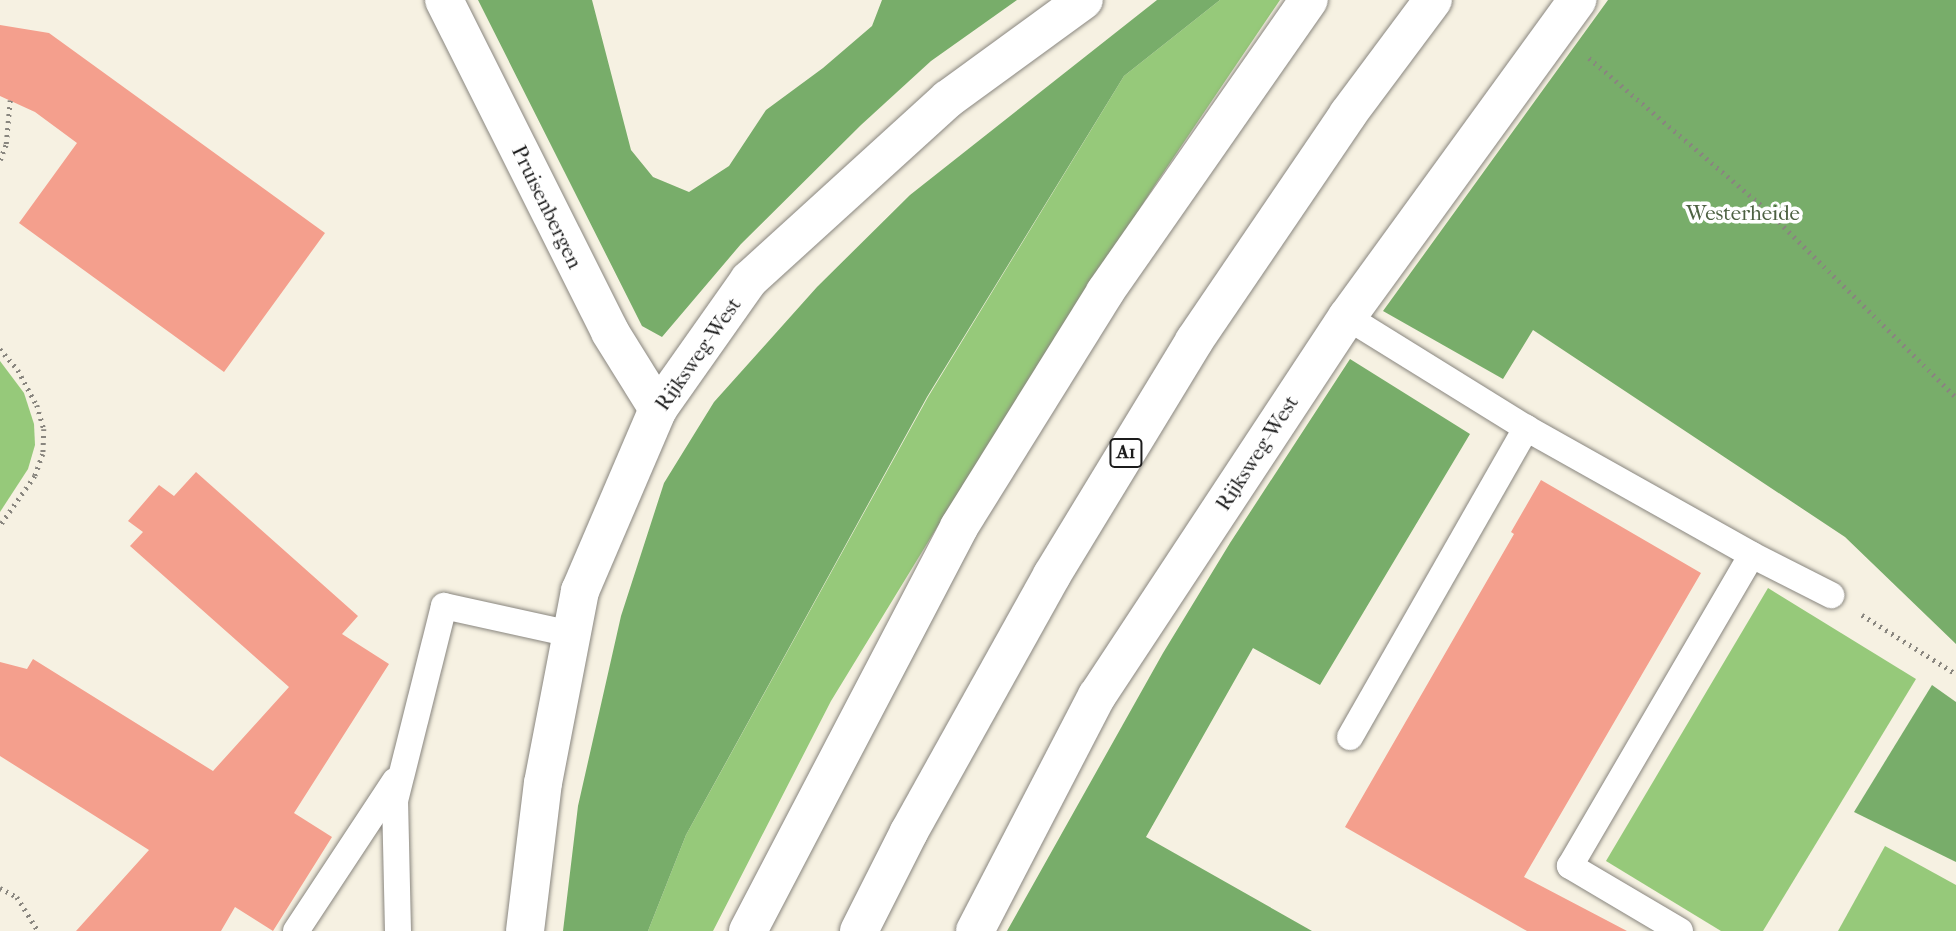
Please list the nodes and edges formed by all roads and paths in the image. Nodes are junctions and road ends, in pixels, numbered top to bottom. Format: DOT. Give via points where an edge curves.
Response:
graph roads {
  1 [pos="444,0"];
  2 [pos="1084,0"];
  3 [pos="1309,0"];
  4 [pos="1433,0"];
  5 [pos="1566,15"];
  6 [pos="10,100"];
  7 [pos="0,160"];
  8 [pos="1347,317"];
  9 [pos="0,349"];
  10 [pos="1956,397"];
  11 [pos="658,409"];
  12 [pos="1526,428"];
  13 [pos="0,526"];
  14 [pos="1752,555"];
  15 [pos="1831,595"];
  16 [pos="571,634"];
  17 [pos="1956,674"];
  18 [pos="1350,737"];
  19 [pos="403,769"];
  20 [pos="0,888"];
  21 [pos="38,931"];
  22 [pos="296,931"];
  23 [pos="398,931"];
  24 [pos="525,931"];
  25 [pos="748,931"];
  26 [pos="859,931"];
  27 [pos="975,931"];
  28 [pos="1680,931"];
  1 -- 11 [label="main road, Pruisenbergen" via="610,332"];
  2 -- 11 [label="main road, Rijksweg-West" via="948,99 749,280"];
  3 -- 25 [label="main road" via="1105,292 959,527"];
  4 -- 26 [label="main road, A1" via="1348,114 1194,341 1052,575"];
  5 -- 8 [label="main road, Rijksweg-West"];
  5 -- 10 [label="path"];
  6 -- 7 [label="path"];
  8 -- 12 [label="lane"];
  8 -- 27 [label="main road, Rijksweg-West" via="1097,696"];
  9 -- 13 [label="path" via="18,370 44,429 43,454 35,476"];
  11 -- 16 [label="main road, Rijksweg-West" via="580,591"];
  12 -- 14 [label="lane"];
  12 -- 18 [label="lane"];
  14 -- 15 [label="lane"];
  14 -- 28 [label="lane" via="1570,866"];
  15 -- 17 [label="path"];
  16 -- 19 [label="lane" via="444,606"];
  16 -- 24 [label="main road, Rijksweg-West" via="542,783"];
  19 -- 22 [label="lane"];
  19 -- 23 [label="lane" via="395,801"];
  20 -- 21 [label="path" via="17,897"];
}
